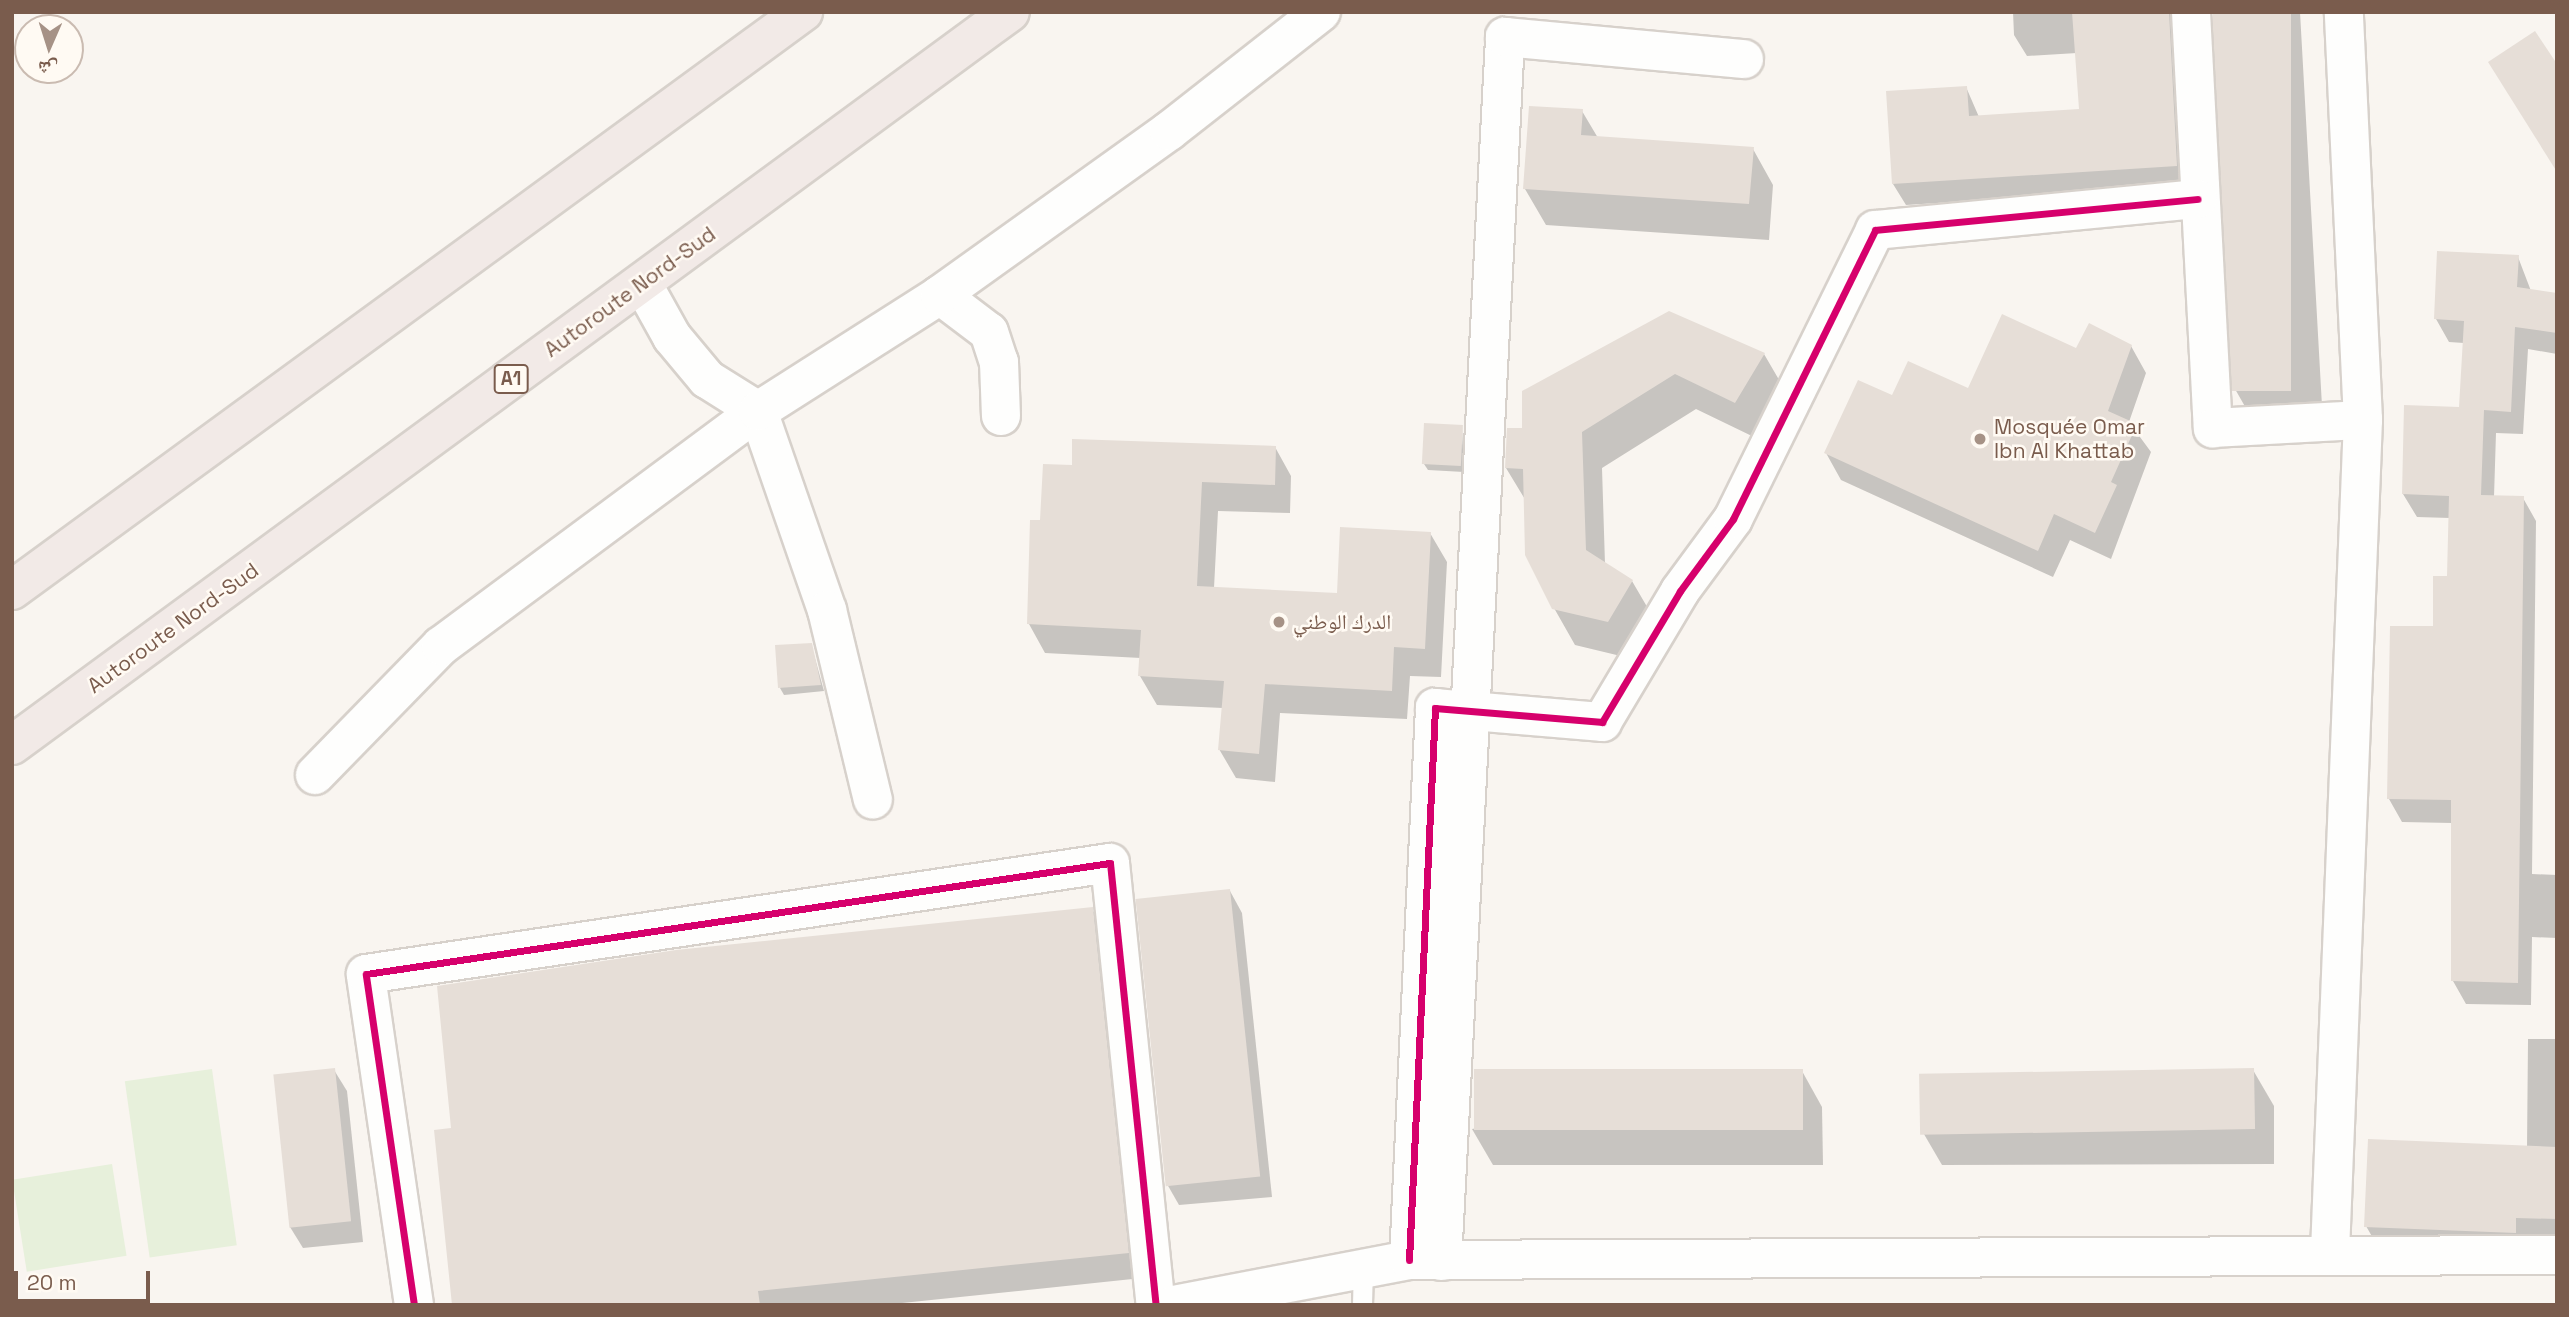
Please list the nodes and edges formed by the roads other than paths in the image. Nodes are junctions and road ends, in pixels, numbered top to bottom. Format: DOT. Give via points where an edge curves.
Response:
graph roads {
  1 [pos="803,12"];
  2 [pos="1010,12"];
  3 [pos="1321,12"];
  4 [pos="2191,12"];
  5 [pos="2344,12"];
  6 [pos="1744,59"];
  7 [pos="2198,199"];
  8 [pos="642,283"];
  9 [pos="940,295"];
  10 [pos="758,411"];
  11 [pos="1001,416"];
  12 [pos="2364,420"];
  13 [pos="12,590"];
  14 [pos="1466,715"];
  15 [pos="12,745"];
  16 [pos="315,775"];
  17 [pos="873,800"];
  18 [pos="2330,1252"];
  19 [pos="2557,1255"];
  20 [pos="1425,1260"];
  21 [pos="1363,1265"];
  22 [pos="414,1305"];
  23 [pos="1156,1305"];
  24 [pos="1173,1305"];
  25 [pos="1362,1305"];
  1 -- 13 [label="highway"];
  2 -- 8 [label="highway, Autoroute Nord-Sud / A1"];
  3 -- 9 [label="street" via="1169,131"];
  4 -- 7 [label="street"];
  5 -- 12 [label="street"];
  6 -- 14 [label="street" via="1505,37"];
  7 -- 12 [label="street" via="2213,428"];
  7 -- 14 [label="street" via="1875,230 1733,519 1681,591 1602,722"];
  8 -- 10 [label="street" via="672,337 707,379"];
  8 -- 15 [label="highway, Autoroute Nord-Sud / A1"];
  9 -- 10 [label="street"];
  9 -- 11 [label="street" via="989,332 999,362"];
  10 -- 16 [label="street" via="441,646"];
  10 -- 17 [label="street" via="827,610"];
  12 -- 18 [label="street"];
  14 -- 20 [label="street" via="1435,708"];
  18 -- 19 [label="street"];
  18 -- 20 [label="street"];
  20 -- 21 [label="street"];
  21 -- 24 [label="street"];
  21 -- 25 [label="lane"];
  22 -- 23 [label="street" via="366,974 1110,863"];
}
